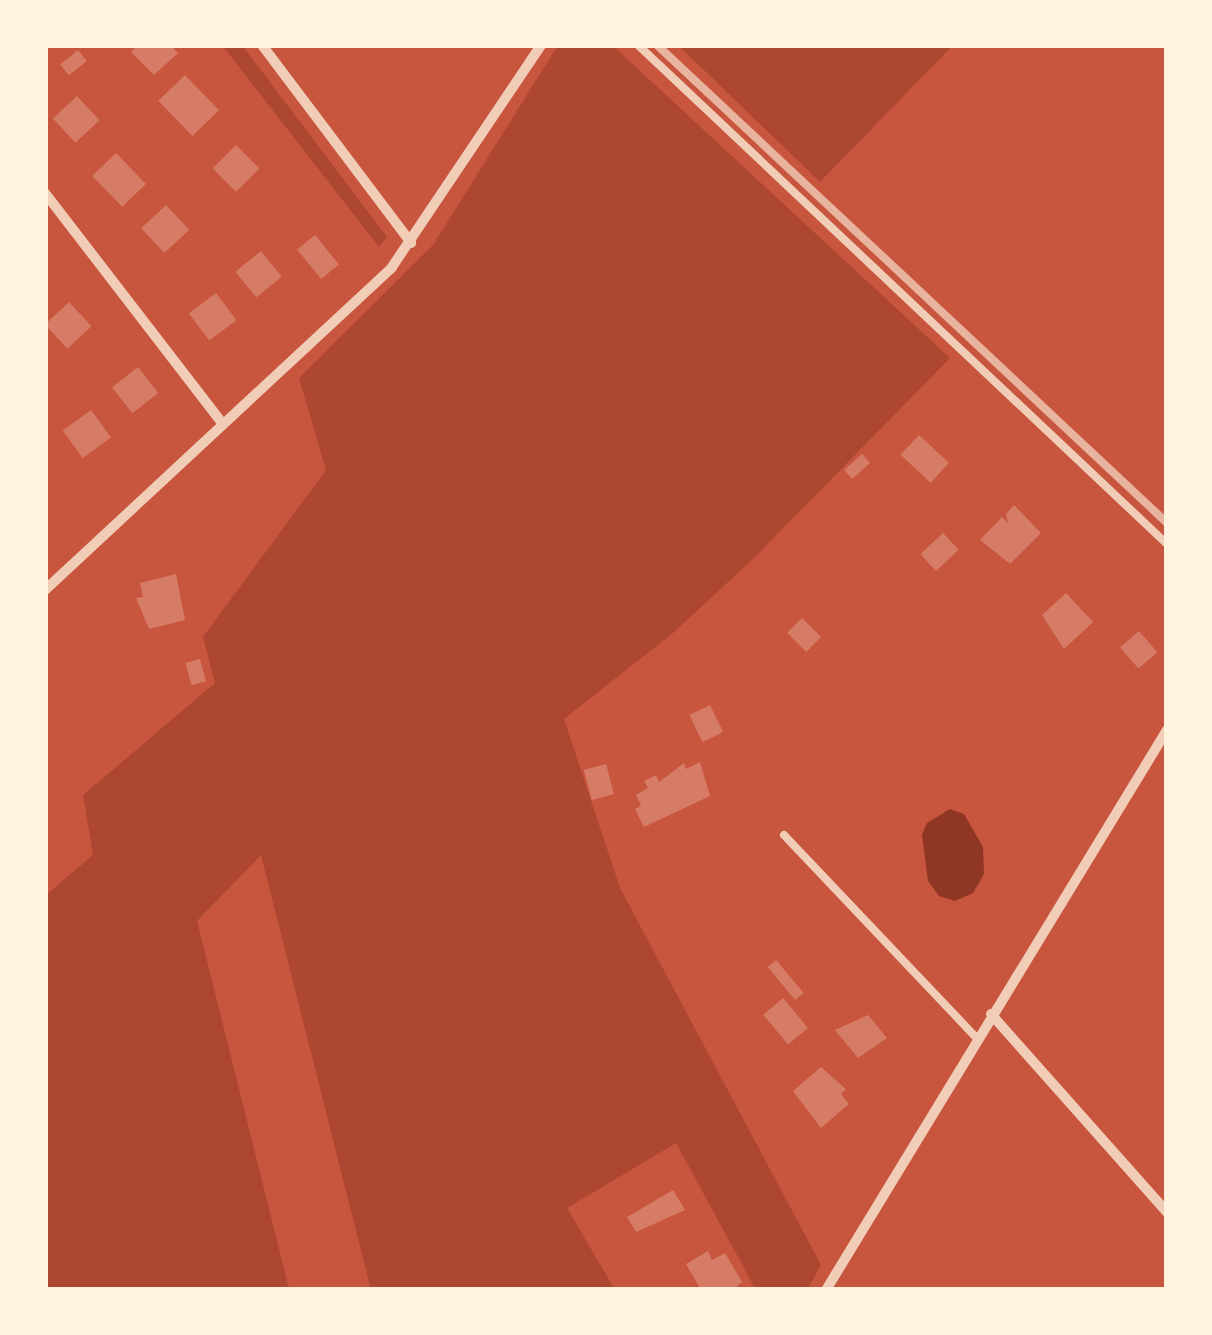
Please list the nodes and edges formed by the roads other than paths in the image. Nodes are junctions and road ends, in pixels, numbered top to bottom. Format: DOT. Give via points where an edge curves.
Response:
graph roads {
  1 [pos="262,45"];
  2 [pos="542,45"];
  3 [pos="638,45"];
  4 [pos="45,193"];
  5 [pos="412,243"];
  6 [pos="223,424"];
  7 [pos="1167,544"];
  8 [pos="46,587"];
  9 [pos="1167,730"];
  10 [pos="784,835"];
  11 [pos="991,1014"];
  12 [pos="976,1037"];
  13 [pos="1167,1212"];
  14 [pos="826,1290"];
  1 -- 5 [label="street"];
  2 -- 5 [label="street"];
  3 -- 7 [label="lane"];
  4 -- 6 [label="street"];
  5 -- 6 [label="street"];
  6 -- 8 [label="street"];
  9 -- 11 [label="street"];
  10 -- 12 [label="lane"];
  11 -- 12 [label="street"];
  11 -- 13 [label="street"];
  12 -- 14 [label="street"];
}
